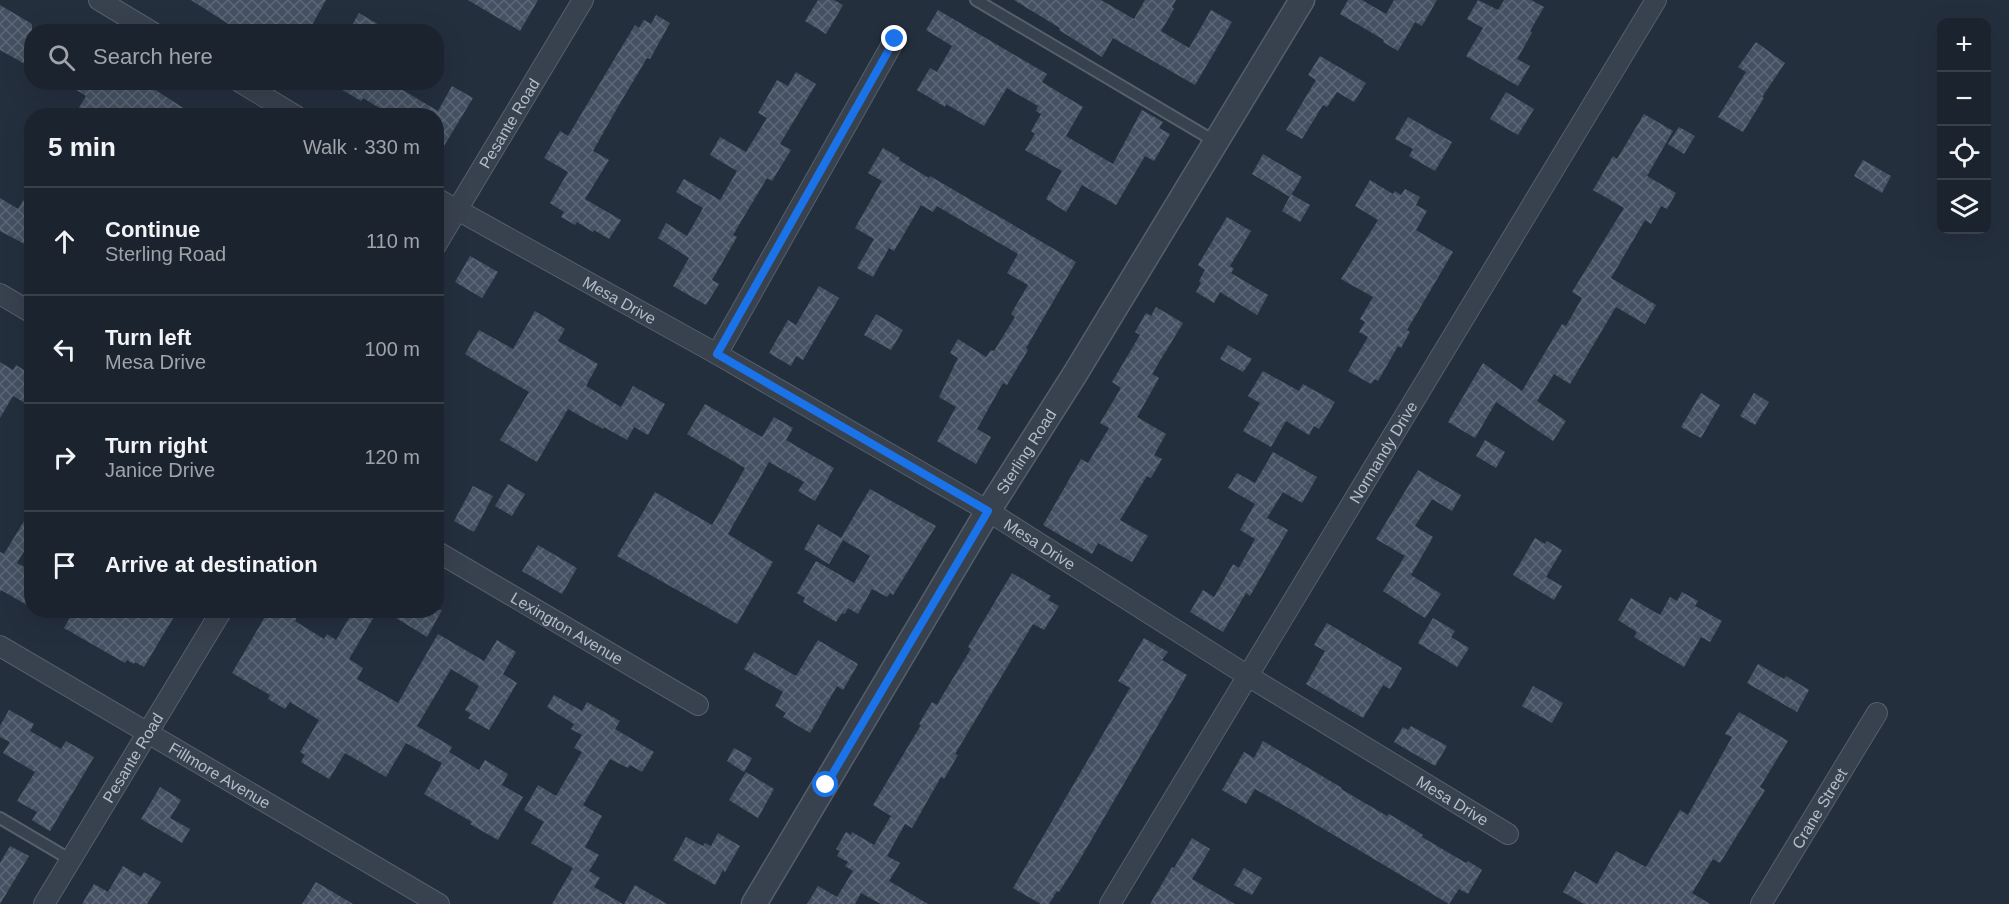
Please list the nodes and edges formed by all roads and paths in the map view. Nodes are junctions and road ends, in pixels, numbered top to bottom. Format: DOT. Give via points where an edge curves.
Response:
graph roads {
  1 [pos="99,0"];
  2 [pos="583,0"];
  3 [pos="976,0"];
  4 [pos="1656,0"];
  5 [pos="1296,2"];
  6 [pos="140,24"];
  7 [pos="895,39"];
  8 [pos="253,90"];
  9 [pos="283,108"];
  10 [pos="1216,142"];
  11 [pos="444,203"];
  12 [pos="457,210"];
  13 [pos="444,232"];
  14 [pos="0,294"];
  15 [pos="24,308"];
  16 [pos="717,354"];
  17 [pos="988,511"];
  18 [pos="444,556"];
  19 [pos="217,618"];
  20 [pos="0,646"];
  21 [pos="1248,676"];
  22 [pos="698,705"];
  23 [pos="1877,713"];
  24 [pos="148,733"];
  25 [pos="0,818"];
  26 [pos="1508,834"];
  27 [pos="71,860"];
  28 [pos="44,904"];
  29 [pos="439,904"];
  30 [pos="754,904"];
  31 [pos="1110,904"];
  32 [pos="1761,904"];
  1 -- 6 [label="street"];
  2 -- 12 [label="street, Pesante Road"];
  3 -- 10 [label="lane"];
  4 -- 21 [label="street, Normandy Drive"];
  5 -- 10 [label="street, Sterling Road"];
  7 -- 16 [label="street"];
  8 -- 9 [label="street"];
  10 -- 17 [label="street, Sterling Road"];
  11 -- 12 [label="street, Mesa Drive"];
  12 -- 13 [label="street, Pesante Road"];
  12 -- 16 [label="street, Mesa Drive"];
  14 -- 15 [label="street"];
  16 -- 17 [label="street, Mesa Drive"];
  17 -- 21 [label="street, Mesa Drive"];
  17 -- 30 [label="street, Sterling Road"];
  18 -- 22 [label="street, Lexington Avenue"];
  19 -- 24 [label="street, Pesante Road"];
  20 -- 24 [label="street, Fillmore Avenue"];
  21 -- 26 [label="street, Mesa Drive"];
  21 -- 31 [label="street, Normandy Drive"];
  23 -- 32 [label="street, Crane Street"];
  24 -- 27 [label="street, Pesante Road"];
  24 -- 29 [label="street, Fillmore Avenue"];
  25 -- 27 [label="lane"];
  27 -- 28 [label="street, Pesante Road"];
}
